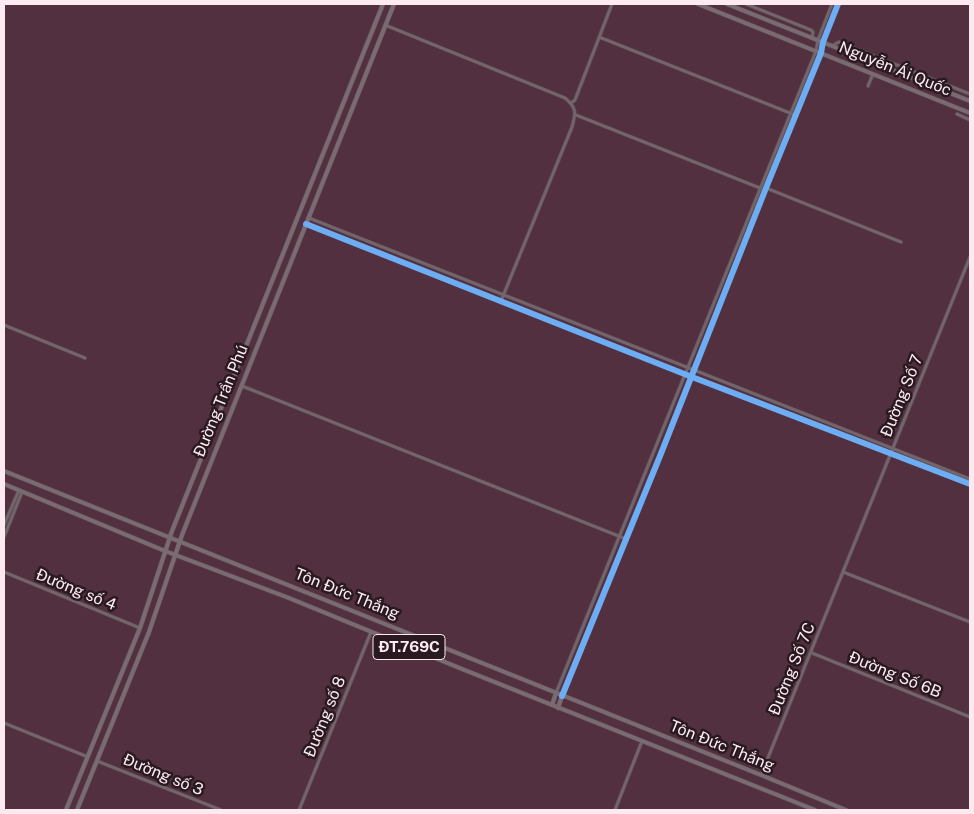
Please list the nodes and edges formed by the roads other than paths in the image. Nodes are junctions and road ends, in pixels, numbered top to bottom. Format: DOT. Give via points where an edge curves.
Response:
graph roads {
  1 [pos="383,4"];
  2 [pos="394,4"];
  3 [pos="612,4"];
  4 [pos="698,4"];
  5 [pos="727,4"];
  6 [pos="746,4"];
  7 [pos="832,4"];
  8 [pos="838,4"];
  9 [pos="386,25"];
  10 [pos="599,37"];
  11 [pos="812,38"];
  12 [pos="818,40"];
  13 [pos="823,42"];
  14 [pos="834,46"];
  15 [pos="364,50"];
  16 [pos="816,51"];
  17 [pos="821,53"];
  18 [pos="374,54"];
  19 [pos="873,74"];
  20 [pos="868,86"];
  21 [pos="970,94"];
  22 [pos="970,101"];
  23 [pos="571,103"];
  24 [pos="970,113"];
  25 [pos="790,114"];
  26 [pos="957,114"];
  27 [pos="576,115"];
  28 [pos="795,115"];
  29 [pos="970,120"];
  30 [pos="760,188"];
  31 [pos="765,189"];
  32 [pos="299,214"];
  33 [pos="308,217"];
  34 [pos="296,221"];
  35 [pos="306,224"];
  36 [pos="900,242"];
  37 [pos="402,255"];
  38 [pos="970,257"];
  39 [pos="400,261"];
  40 [pos="504,295"];
  41 [pos="501,301"];
  42 [pos="4,325"];
  43 [pos="593,331"];
  44 [pos="591,337"];
  45 [pos="85,358"];
  46 [pos="688,369"];
  47 [pos="694,371"];
  48 [pos="686,374"];
  49 [pos="692,377"];
  50 [pos="232,382"];
  51 [pos="241,386"];
  52 [pos="219,413"];
  53 [pos="229,417"];
  54 [pos="892,449"];
  55 [pos="654,454"];
  56 [pos="890,454"];
  57 [pos="660,456"];
  58 [pos="4,471"];
  59 [pos="970,480"];
  60 [pos="31,482"];
  61 [pos="4,484"];
  62 [pos="970,484"];
  63 [pos="23,492"];
  64 [pos="4,525"];
  65 [pos="621,536"];
  66 [pos="4,537"];
  67 [pos="170,537"];
  68 [pos="626,539"];
  69 [pos="179,541"];
  70 [pos="165,551"];
  71 [pos="174,555"];
  72 [pos="4,572"];
  73 [pos="843,572"];
  74 [pos="294,587"];
  75 [pos="289,598"];
  76 [pos="592,607"];
  77 [pos="597,610"];
  78 [pos="970,622"];
  79 [pos="140,628"];
  80 [pos="398,628"];
  81 [pos="150,632"];
  82 [pos="371,632"];
  83 [pos="393,640"];
  84 [pos="812,654"];
  85 [pos="556,693"];
  86 [pos="562,696"];
  87 [pos="552,705"];
  88 [pos="558,708"];
  89 [pos="970,717"];
  90 [pos="4,723"];
  91 [pos="642,741"];
  92 [pos="710,754"];
  93 [pos="88,757"];
  94 [pos="97,761"];
  95 [pos="706,766"];
  96 [pos="761,775"];
  97 [pos="756,786"];
  98 [pos="795,789"];
  99 [pos="791,800"];
  100 [pos="66,810"];
  101 [pos="77,810"];
  102 [pos="221,810"];
  103 [pos="299,810"];
  104 [pos="615,810"];
  105 [pos="815,810"];
  106 [pos="846,810"];
  1 -- 15 [label="main road, Đường Trần Phú"];
  2 -- 9 [label="main road, Đường Trần Phú"];
  3 -- 10 [label="street"];
  4 -- 16 [label="main road, Nguyễn Ái Quốc"];
  5 -- 11 [label="main road, Nguyễn Ái Quốc"];
  6 -- 11 [label="street" via="811,30"];
  7 -- 12 [label="street"];
  8 -- 13 [label="street"];
  9 -- 18 [label="main road, Đường Trần Phú"];
  9 -- 23 [label="street"];
  10 -- 23 [label="street" via="575,100"];
  10 -- 25 [label="street"];
  11 -- 12 [label="main road, Nguyễn Ái Quốc"];
  12 -- 13 [label="main road, Nguyễn Ái Quốc"];
  12 -- 16 [label="street"];
  13 -- 14 [label="main road, Nguyễn Ái Quốc"];
  13 -- 17 [label="street"];
  14 -- 21 [label="street" via="839,42"];
  14 -- 22 [label="main road, Nguyễn Ái Quốc"];
  15 -- 18 [label="main road"];
  15 -- 32 [label="main road, Đường Trần Phú"];
  16 -- 17 [label="main road, Nguyễn Ái Quốc"];
  16 -- 25 [label="street"];
  17 -- 19 [label="main road, Nguyễn Ái Quốc"];
  17 -- 28 [label="street"];
  18 -- 33 [label="main road, Đường Trần Phú"];
  19 -- 20 [label="street"];
  19 -- 24 [label="main road, Nguyễn Ái Quốc"];
  23 -- 27 [label="street"];
  25 -- 28 [label="street"];
  25 -- 30 [label="street"];
  26 -- 29 [label="street"];
  27 -- 30 [label="street"];
  27 -- 40 [label="street"];
  28 -- 31 [label="street"];
  30 -- 31 [label="street"];
  30 -- 46 [label="street"];
  31 -- 36 [label="street"];
  31 -- 47 [label="street"];
  32 -- 33 [label="main road"];
  32 -- 34 [label="main road, Đường Trần Phú"];
  33 -- 35 [label="main road, Đường Trần Phú"];
  33 -- 37 [label="street"];
  34 -- 35 [label="main road"];
  34 -- 50 [label="main road, Đường Trần Phú"];
  35 -- 39 [label="street"];
  35 -- 51 [label="main road, Đường Trần Phú"];
  37 -- 39 [label="street"];
  37 -- 40 [label="street"];
  38 -- 54 [label="street, Đường Số 7"];
  39 -- 41 [label="street"];
  40 -- 41 [label="street"];
  40 -- 43 [label="street"];
  41 -- 44 [label="street"];
  42 -- 45 [label="street"];
  43 -- 44 [label="street"];
  43 -- 46 [label="street"];
  44 -- 48 [label="street"];
  46 -- 47 [label="street"];
  46 -- 48 [label="street"];
  47 -- 49 [label="street"];
  47 -- 54 [label="street"];
  48 -- 49 [label="street"];
  48 -- 55 [label="street"];
  49 -- 56 [label="street"];
  49 -- 57 [label="street"];
  50 -- 51 [label="main road"];
  50 -- 52 [label="main road, Đường Trần Phú"];
  51 -- 53 [label="main road, Đường Trần Phú"];
  51 -- 65 [label="street"];
  52 -- 53 [label="main road"];
  52 -- 67 [label="main road, Đường Trần Phú"];
  53 -- 69 [label="main road, Đường Trần Phú"];
  54 -- 56 [label="street, Đường Số 7"];
  54 -- 59 [label="street"];
  55 -- 57 [label="street"];
  55 -- 65 [label="street"];
  56 -- 62 [label="street"];
  56 -- 73 [label="street, Đường Số 7"];
  57 -- 68 [label="street"];
  58 -- 60 [label="main road, Tôn Đức Thắng / ĐT.769C"];
  60 -- 63 [label="main road"];
  60 -- 67 [label="main road, Tôn Đức Thắng / ĐT.769C"];
  61 -- 63 [label="main road, Tôn Đức Thắng / ĐT.769C"];
  63 -- 64 [label="street"];
  63 -- 66 [label="street"];
  63 -- 70 [label="main road, Tôn Đức Thắng / ĐT.769C"];
  65 -- 68 [label="street"];
  65 -- 76 [label="street"];
  67 -- 69 [label="main road, Tôn Đức Thắng / ĐT.769C"];
  67 -- 70 [label="main road, Đường Trần Phú"];
  68 -- 77 [label="street"];
  69 -- 71 [label="main road, Đường Trần Phú"];
  69 -- 74 [label="main road, Tôn Đức Thắng / ĐT.769C"];
  70 -- 71 [label="main road, Tôn Đức Thắng / ĐT.769C"];
  70 -- 79 [label="main road, Đường Trần Phú"];
  71 -- 75 [label="main road, Tôn Đức Thắng / ĐT.769C"];
  71 -- 81 [label="main road, Đường Trần Phú"];
  72 -- 79 [label="street, Đường số 4"];
  73 -- 78 [label="street"];
  73 -- 84 [label="street, Đường Số 7C"];
  74 -- 75 [label="main road"];
  74 -- 80 [label="main road, Tôn Đức Thắng / ĐT.769C"];
  75 -- 82 [label="main road, Tôn Đức Thắng / ĐT.769C"];
  76 -- 77 [label="street"];
  76 -- 85 [label="street"];
  77 -- 86 [label="street"];
  79 -- 81 [label="main road"];
  79 -- 93 [label="main road, Đường Trần Phú"];
  80 -- 83 [label="main road"];
  80 -- 85 [label="main road, Tôn Đức Thắng / ĐT.769C"];
  81 -- 94 [label="main road, Đường Trần Phú"];
  82 -- 83 [label="main road, Tôn Đức Thắng / ĐT.769C"];
  82 -- 103 [label="street, Đường số 8"];
  83 -- 87 [label="main road, Tôn Đức Thắng / ĐT.769C"];
  84 -- 89 [label="street, Đường Số 6B"];
  84 -- 96 [label="street, Đường Số 7C"];
  85 -- 86 [label="main road, Tôn Đức Thắng / ĐT.769C"];
  85 -- 87 [label="main road"];
  86 -- 88 [label="main road"];
  86 -- 92 [label="main road, Tôn Đức Thắng / ĐT.769C"];
  87 -- 88 [label="main road, Tôn Đức Thắng / ĐT.769C"];
  88 -- 91 [label="main road, Tôn Đức Thắng / ĐT.769C"];
  90 -- 93 [label="street"];
  91 -- 95 [label="main road, Tôn Đức Thắng / ĐT.769C"];
  91 -- 104 [label="street"];
  92 -- 95 [label="main road"];
  92 -- 96 [label="main road, Tôn Đức Thắng / ĐT.769C"];
  93 -- 94 [label="main road"];
  93 -- 100 [label="main road, Đường Trần Phú"];
  94 -- 101 [label="main road, Đường Trần Phú"];
  94 -- 102 [label="street, Đường số 3"];
  95 -- 97 [label="main road, Tôn Đức Thắng / ĐT.769C"];
  96 -- 97 [label="main road"];
  96 -- 98 [label="main road, Tôn Đức Thắng / ĐT.769C"];
  97 -- 99 [label="main road, Tôn Đức Thắng / ĐT.769C"];
  98 -- 99 [label="main road"];
  98 -- 106 [label="main road, Tôn Đức Thắng / ĐT.769C"];
  99 -- 105 [label="main road, Tôn Đức Thắng / ĐT.769C"];
}
